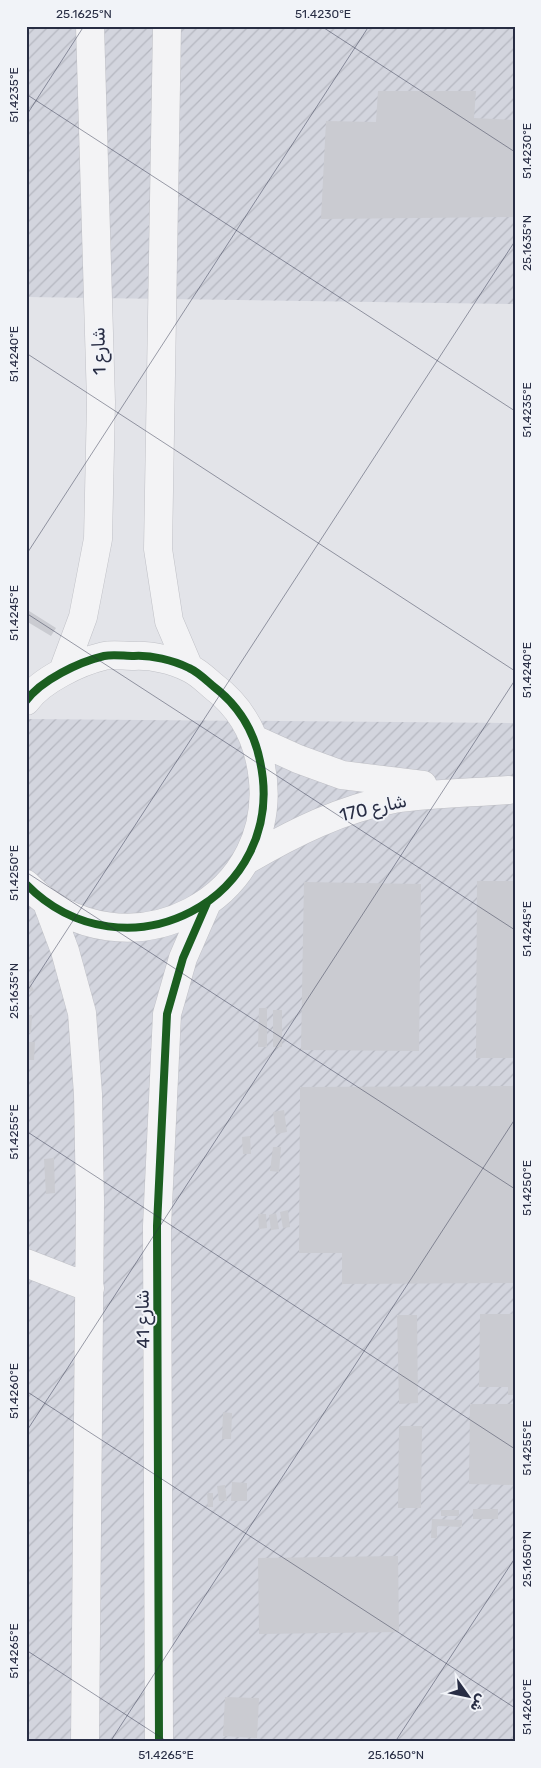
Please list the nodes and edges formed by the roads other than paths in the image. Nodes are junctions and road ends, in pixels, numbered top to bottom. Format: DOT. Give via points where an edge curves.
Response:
graph roads {
  1 [pos="90,26"];
  2 [pos="167,28"];
  3 [pos="189,668"];
  4 [pos="63,671"];
  5 [pos="26,701"];
  6 [pos="256,740"];
  7 [pos="512,790"];
  8 [pos="246,860"];
  9 [pos="26,884"];
  10 [pos="47,903"];
  11 [pos="207,904"];
  12 [pos="26,1263"];
  13 [pos="90,1288"];
  14 [pos="85,1742"];
  15 [pos="159,1742"];
  1 -- 4 [label="street, شارع 1" via="101,402 98,539 83,617"];
  2 -- 3 [label="street" via="158,549 169,621"];
  3 -- 4 [label="street" via="148,655 104,656"];
  3 -- 6 [label="street" via="229,698"];
  4 -- 5 [label="street"];
  6 -- 7 [label="street, شارع 170" via="342,775 393,783"];
  6 -- 8 [label="street" via="264,781 262,822"];
  7 -- 8 [label="street, شارع 170" via="386,802 336,816 297,832"];
  8 -- 11 [label="street" via="229,884"];
  9 -- 10 [label="street"];
  10 -- 11 [label="street" via="77,919 110,928 144,928 177,920"];
  10 -- 13 [label="street" via="65,951 82,1013 88,1094"];
  11 -- 15 [label="street, شارع 41" via="183,958 167,1014 157,1226"];
  12 -- 13 [label="street"];
  13 -- 14 [label="street"];
}
